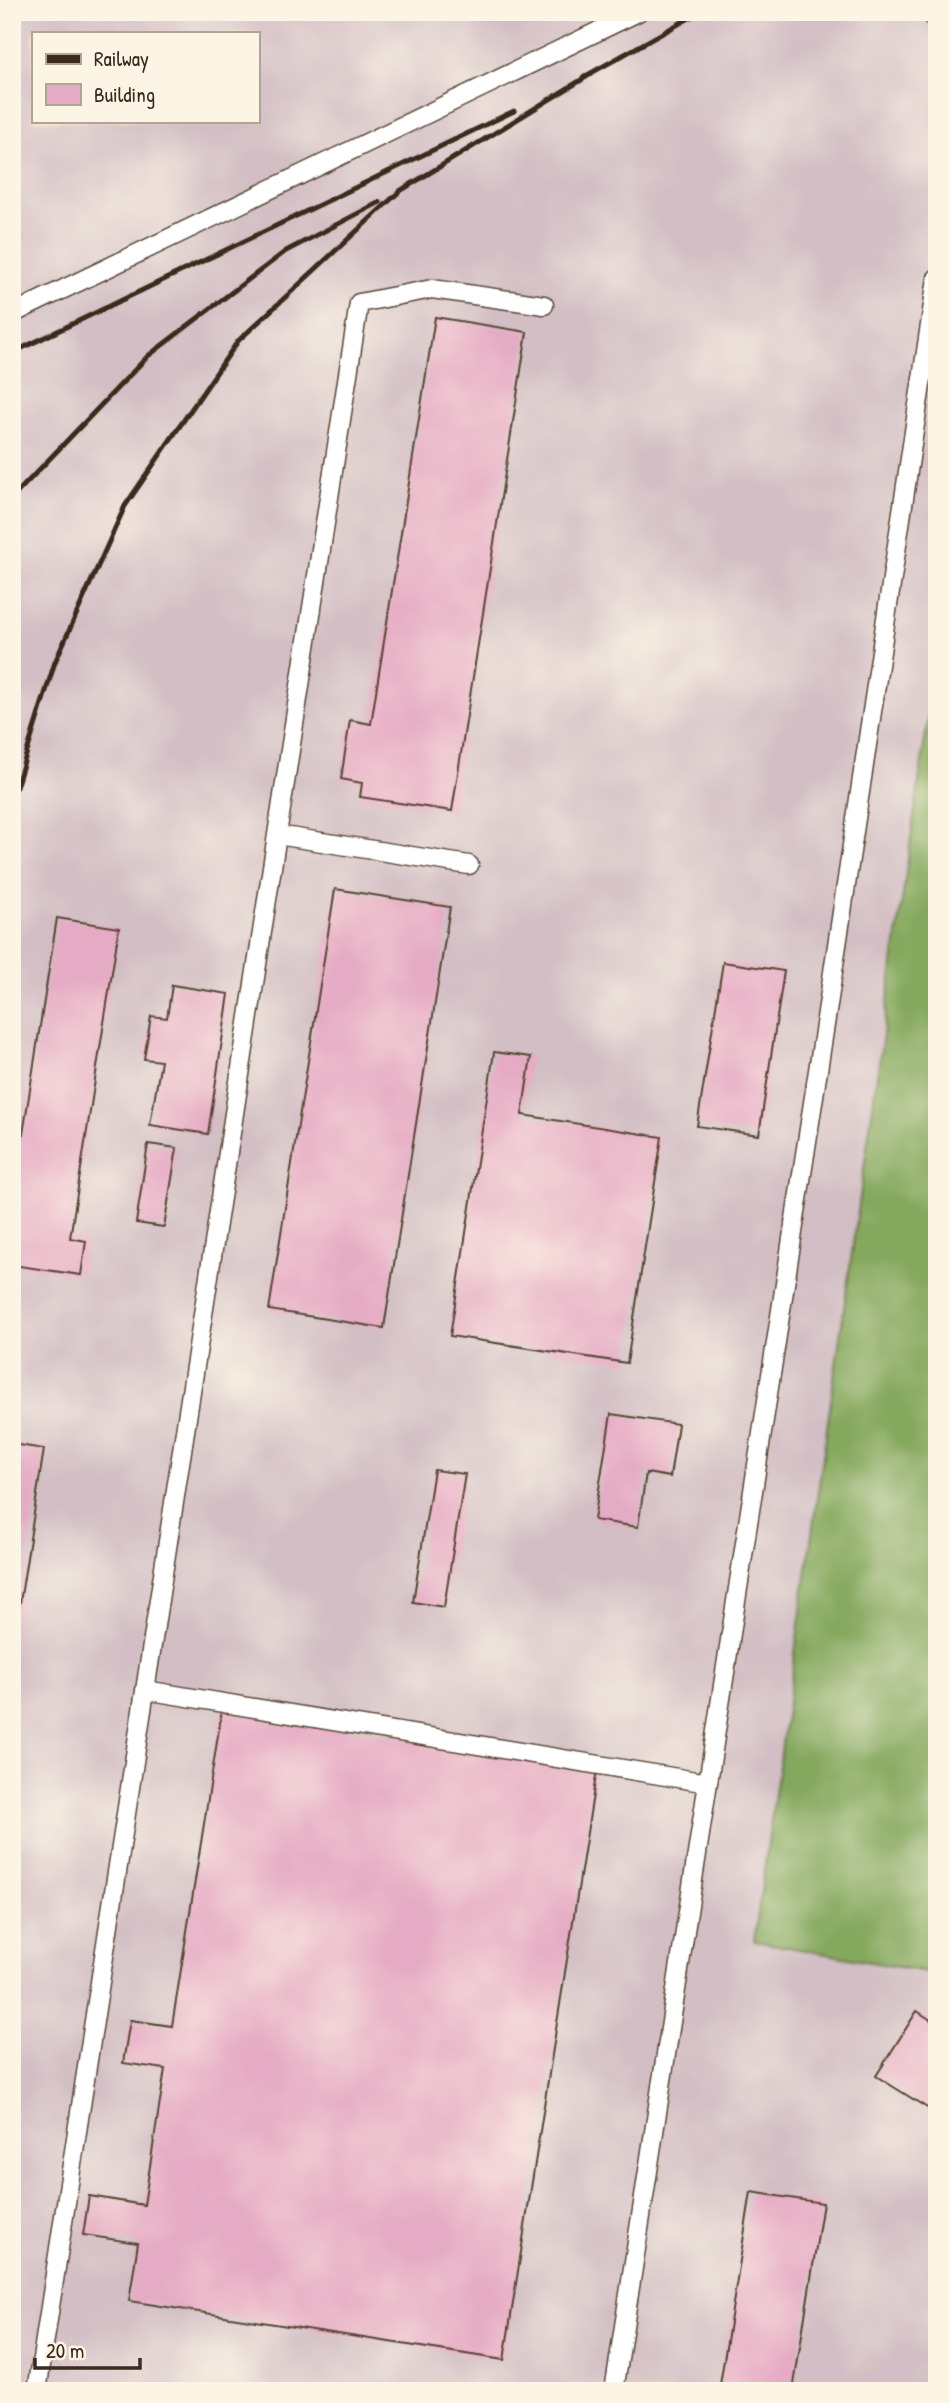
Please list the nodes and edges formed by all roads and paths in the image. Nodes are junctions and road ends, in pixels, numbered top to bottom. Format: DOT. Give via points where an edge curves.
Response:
graph roads {
  1 [pos="638,12"];
  2 [pos="928,12"];
  3 [pos="937,21"];
  4 [pos="937,278"];
  5 [pos="544,305"];
  6 [pos="12,314"];
  7 [pos="277,835"];
  8 [pos="469,864"];
  9 [pos="145,1689"];
  10 [pos="708,1783"];
  11 [pos="37,2391"];
  12 [pos="614,2391"];
  1 -- 6 [label="lane"];
  2 -- 3 [label="lane"];
  4 -- 10 [label="lane"];
  5 -- 7 [label="lane" via="432,289 359,303"];
  7 -- 8 [label="lane"];
  7 -- 9 [label="lane"];
  9 -- 10 [label="lane"];
  9 -- 11 [label="lane"];
  10 -- 12 [label="lane"];
}
